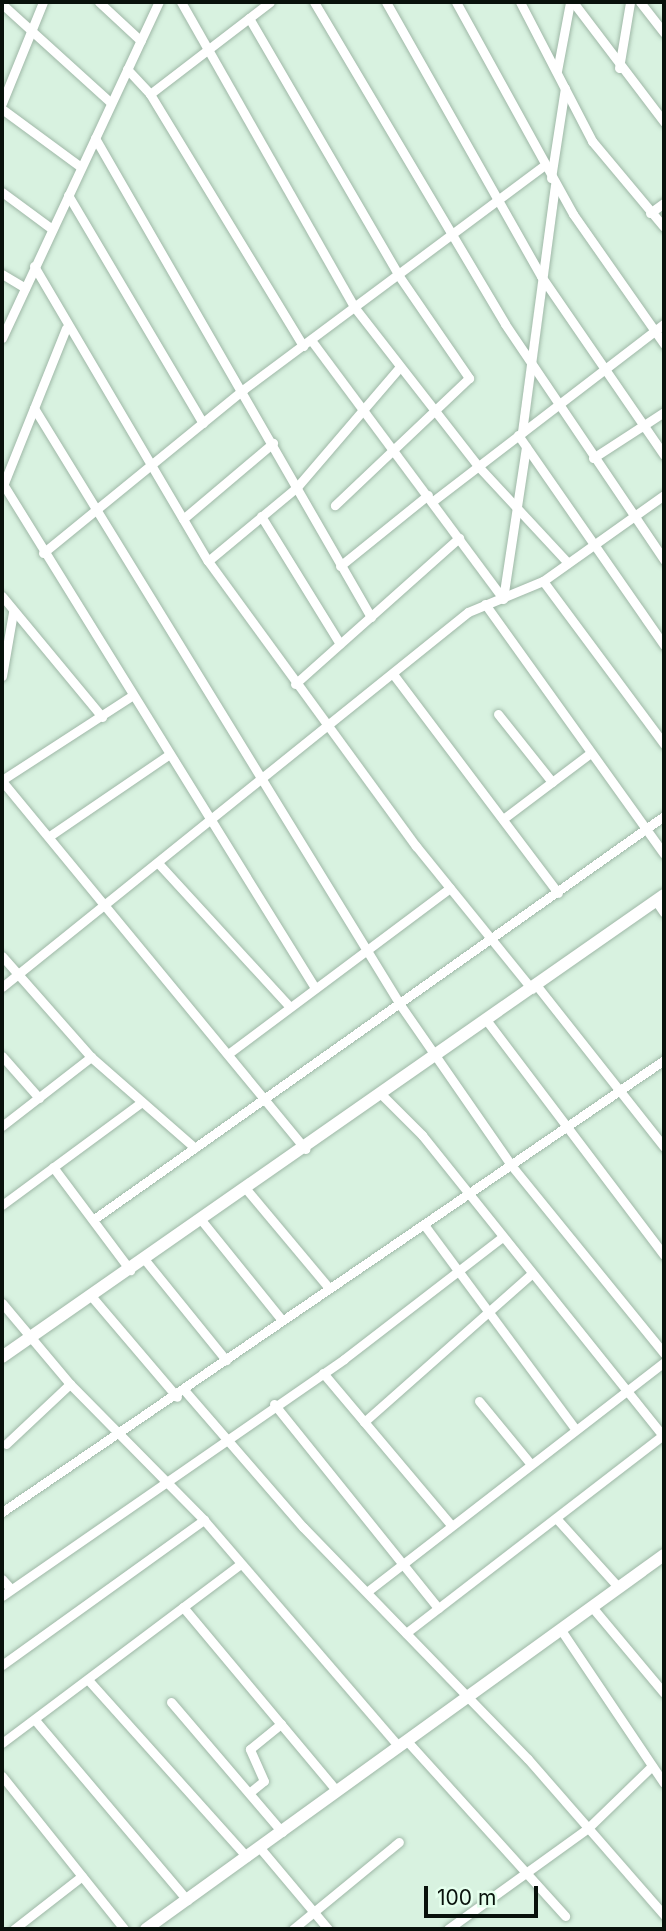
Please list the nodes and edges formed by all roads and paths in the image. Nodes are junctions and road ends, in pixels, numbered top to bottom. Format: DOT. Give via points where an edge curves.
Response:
graph roads {
  1 [pos="43,2"];
  2 [pos="99,2"];
  3 [pos="159,2"];
  4 [pos="181,2"];
  5 [pos="270,2"];
  6 [pos="314,2"];
  7 [pos="386,2"];
  8 [pos="456,2"];
  9 [pos="520,2"];
  10 [pos="572,2"];
  11 [pos="630,2"];
  12 [pos="640,2"];
  13 [pos="2,4"];
  14 [pos="249,18"];
  15 [pos="32,29"];
  16 [pos="664,33"];
  17 [pos="141,41"];
  18 [pos="206,51"];
  19 [pos="619,68"];
  20 [pos="127,69"];
  21 [pos="557,71"];
  22 [pos="6,80"];
  23 [pos="565,87"];
  24 [pos="150,94"];
  25 [pos="2,103"];
  26 [pos="111,103"];
  27 [pos="2,109"];
  28 [pos="664,122"];
  29 [pos="94,138"];
  30 [pos="544,165"];
  31 [pos="81,167"];
  32 [pos="553,181"];
  33 [pos="2,192"];
  34 [pos="68,195"];
  35 [pos="497,202"];
  36 [pos="664,203"];
  37 [pos="650,213"];
  38 [pos="664,227"];
  39 [pos="52,229"];
  40 [pos="451,236"];
  41 [pos="34,266"];
  42 [pos="2,274"];
  43 [pos="399,275"];
  44 [pos="541,276"];
  45 [pos="24,288"];
  46 [pos="355,308"];
  47 [pos="664,324"];
  48 [pos="66,328"];
  49 [pos="655,331"];
  50 [pos="2,338"];
  51 [pos="307,343"];
  52 [pos="664,344"];
  53 [pos="527,358"];
  54 [pos="400,367"];
  55 [pos="604,369"];
  56 [pos="244,389"];
  57 [pos="558,405"];
  58 [pos="34,408"];
  59 [pos="434,409"];
  60 [pos="664,412"];
  61 [pos="362,414"];
  62 [pos="203,423"];
  63 [pos="644,426"];
  64 [pos="520,434"];
  65 [pos="273,443"];
  66 [pos="526,447"];
  67 [pos="389,453"];
  68 [pos="664,455"];
  69 [pos="593,458"];
  70 [pos="150,466"];
  71 [pos="478,466"];
  72 [pos="2,486"];
  73 [pos="297,487"];
  74 [pos="664,495"];
  75 [pos="430,498"];
  76 [pos="515,502"];
  77 [pos="335,505"];
  78 [pos="95,511"];
  79 [pos="261,516"];
  80 [pos="632,518"];
  81 [pos="183,519"];
  82 [pos="459,538"];
  83 [pos="593,545"];
  84 [pos="43,553"];
  85 [pos="664,560"];
  86 [pos="208,561"];
  87 [pos="568,563"];
  88 [pos="340,566"];
  89 [pos="543,581"];
  90 [pos="2,596"];
  91 [pos="503,599"];
  92 [pos="485,604"];
  93 [pos="13,612"];
  94 [pos="371,617"];
  95 [pos="340,644"];
  96 [pos="664,645"];
  97 [pos="393,674"];
  98 [pos="2,676"];
  99 [pos="295,684"];
  100 [pos="130,697"];
  101 [pos="498,714"];
  102 [pos="102,717"];
  103 [pos="329,727"];
  104 [pos="664,744"];
  105 [pos="588,755"];
  106 [pos="167,757"];
  107 [pos="2,780"];
  108 [pos="260,780"];
  109 [pos="552,782"];
  110 [pos="664,816"];
  111 [pos="503,819"];
  112 [pos="210,825"];
  113 [pos="645,829"];
  114 [pos="51,835"];
  115 [pos="664,854"];
  116 [pos="158,863"];
  117 [pos="450,888"];
  118 [pos="558,893"];
  119 [pos="660,898"];
  120 [pos="105,903"];
  121 [pos="664,913"];
  122 [pos="494,940"];
  123 [pos="365,950"];
  124 [pos="2,956"];
  125 [pos="15,973"];
  126 [pos="2,987"];
  127 [pos="534,987"];
  128 [pos="315,988"];
  129 [pos="401,1006"];
  130 [pos="290,1007"];
  131 [pos="487,1021"];
  132 [pos="228,1054"];
  133 [pos="2,1056"];
  134 [pos="436,1056"];
  135 [pos="91,1057"];
  136 [pos="664,1060"];
  137 [pos="617,1092"];
  138 [pos="382,1095"];
  139 [pos="39,1098"];
  140 [pos="268,1100"];
  141 [pos="139,1104"];
  142 [pos="2,1126"];
  143 [pos="565,1128"];
  144 [pos="664,1147"];
  145 [pos="195,1148"];
  146 [pos="305,1149"];
  147 [pos="511,1165"];
  148 [pos="53,1167"];
  149 [pos="247,1190"];
  150 [pos="466,1195"];
  151 [pos="2,1205"];
  152 [pos="94,1219"];
  153 [pos="202,1221"];
  154 [pos="425,1226"];
  155 [pos="500,1239"];
  156 [pos="664,1255"];
  157 [pos="145,1260"];
  158 [pos="130,1270"];
  159 [pos="457,1272"];
  160 [pos="530,1275"];
  161 [pos="329,1288"];
  162 [pos="92,1297"];
  163 [pos="2,1303"];
  164 [pos="487,1312"];
  165 [pos="282,1320"];
  166 [pos="33,1337"];
  167 [pos="664,1353"];
  168 [pos="2,1357"];
  169 [pos="226,1360"];
  170 [pos="664,1362"];
  171 [pos="323,1373"];
  172 [pos="70,1384"];
  173 [pos="626,1391"];
  174 [pos="181,1394"];
  175 [pos="479,1401"];
  176 [pos="274,1404"];
  177 [pos="364,1422"];
  178 [pos="575,1429"];
  179 [pos="120,1433"];
  180 [pos="664,1435"];
  181 [pos="228,1437"];
  182 [pos="6,1444"];
  183 [pos="530,1463"];
  184 [pos="168,1483"];
  185 [pos="2,1512"];
  186 [pos="556,1518"];
  187 [pos="204,1520"];
  188 [pos="451,1525"];
  189 [pos="664,1555"];
  190 [pos="240,1564"];
  191 [pos="401,1565"];
  192 [pos="2,1579"];
  193 [pos="619,1588"];
  194 [pos="11,1589"];
  195 [pos="368,1591"];
  196 [pos="2,1596"];
  197 [pos="183,1607"];
  198 [pos="592,1607"];
  199 [pos="438,1608"];
  200 [pos="561,1630"];
  201 [pos="406,1633"];
  202 [pos="2,1665"];
  203 [pos="90,1682"];
  204 [pos="664,1693"];
  205 [pos="466,1699"];
  206 [pos="171,1702"];
  207 [pos="35,1720"];
  208 [pos="281,1724"];
  209 [pos="2,1743"];
  210 [pos="403,1744"];
  211 [pos="652,1766"];
  212 [pos="2,1776"];
  213 [pos="664,1783"];
  214 [pos="337,1791"];
  215 [pos="249,1793"];
  216 [pos="587,1828"];
  217 [pos="282,1832"];
  218 [pos="399,1842"];
  219 [pos="260,1848"];
  220 [pos="247,1857"];
  221 [pos="526,1874"];
  222 [pos="82,1877"];
  223 [pos="187,1900"];
  224 [pos="314,1911"];
  225 [pos="664,1915"];
  226 [pos="565,1916"];
  227 [pos="14,1929"];
  228 [pos="124,1929"];
  229 [pos="146,1929"];
  230 [pos="293,1929"];
  231 [pos="328,1929"];
  232 [pos="447,1929"];
  1 -- 15 [label="street"];
  2 -- 17 [label="street"];
  3 -- 17 [label="street"];
  4 -- 18 [label="street"];
  5 -- 14 [label="street"];
  6 -- 40 [label="street"];
  7 -- 35 [label="street"];
  8 -- 30 [label="street"];
  9 -- 21 [label="street"];
  10 -- 19 [label="street"];
  10 -- 21 [label="street"];
  11 -- 19 [label="street"];
  12 -- 16 [label="street"];
  13 -- 15 [label="street"];
  14 -- 18 [label="street"];
  14 -- 43 [label="street"];
  15 -- 22 [label="street"];
  15 -- 26 [label="street"];
  17 -- 20 [label="street"];
  18 -- 24 [label="street"];
  18 -- 46 [label="street"];
  19 -- 28 [label="street"];
  20 -- 24 [label="street"];
  20 -- 26 [label="street"];
  21 -- 23 [label="street"];
  22 -- 25 [label="street"];
  23 -- 32 [label="street"];
  23 -- 37 [label="street" via="592,141"];
  24 -- 51 [label="street"];
  26 -- 29 [label="street"];
  27 -- 31 [label="street"];
  29 -- 31 [label="street"];
  29 -- 56 [label="street"];
  30 -- 32 [label="street"];
  30 -- 35 [label="street"];
  31 -- 34 [label="street"];
  32 -- 44 [label="street"];
  32 -- 49 [label="street"];
  33 -- 39 [label="street"];
  34 -- 39 [label="street"];
  34 -- 62 [label="street"];
  35 -- 40 [label="street"];
  35 -- 44 [label="street"];
  36 -- 37 [label="street"];
  37 -- 38 [label="street"];
  39 -- 41 [label="street"];
  40 -- 43 [label="street"];
  40 -- 53 [label="street"];
  41 -- 45 [label="street"];
  41 -- 48 [label="street"];
  42 -- 45 [label="street"];
  43 -- 46 [label="street"];
  43 -- 59 [label="street" via="469,378"];
  44 -- 53 [label="street"];
  44 -- 55 [label="street"];
  45 -- 50 [label="street"];
  46 -- 51 [label="street"];
  46 -- 54 [label="street"];
  47 -- 49 [label="street"];
  48 -- 58 [label="street"];
  48 -- 70 [label="street"];
  49 -- 52 [label="street"];
  49 -- 55 [label="street"];
  51 -- 56 [label="street"];
  51 -- 61 [label="street"];
  53 -- 57 [label="street"];
  53 -- 64 [label="street"];
  54 -- 59 [label="street"];
  54 -- 61 [label="street"];
  55 -- 57 [label="street"];
  55 -- 63 [label="street"];
  56 -- 62 [label="street"];
  56 -- 65 [label="street"];
  57 -- 64 [label="street"];
  57 -- 69 [label="street"];
  58 -- 72 [label="street"];
  58 -- 78 [label="street"];
  59 -- 67 [label="street"];
  59 -- 71 [label="street"];
  60 -- 63 [label="street"];
  61 -- 67 [label="street"];
  61 -- 73 [label="street"];
  62 -- 70 [label="street"];
  63 -- 68 [label="street"];
  63 -- 69 [label="street"];
  64 -- 66 [label="street"];
  64 -- 71 [label="street"];
  65 -- 73 [label="street"];
  65 -- 81 [label="street"];
  66 -- 76 [label="street"];
  66 -- 83 [label="street"];
  67 -- 75 [label="street"];
  67 -- 77 [label="street"];
  69 -- 80 [label="street"];
  70 -- 78 [label="street"];
  70 -- 81 [label="street"];
  71 -- 75 [label="street"];
  71 -- 76 [label="street"];
  72 -- 84 [label="street"];
  73 -- 79 [label="street"];
  73 -- 88 [label="street"];
  74 -- 80 [label="street"];
  75 -- 82 [label="street"];
  75 -- 88 [label="street"];
  76 -- 87 [label="street"];
  76 -- 91 [label="street"];
  78 -- 84 [label="street"];
  78 -- 108 [label="street"];
  79 -- 86 [label="street"];
  79 -- 95 [label="street"];
  80 -- 83 [label="street"];
  80 -- 85 [label="street"];
  81 -- 86 [label="street"];
  82 -- 91 [label="street"];
  82 -- 94 [label="street"];
  83 -- 87 [label="street"];
  83 -- 96 [label="street"];
  84 -- 100 [label="street"];
  86 -- 99 [label="street"];
  87 -- 89 [label="street"];
  88 -- 94 [label="street"];
  89 -- 91 [label="street"];
  89 -- 104 [label="street"];
  90 -- 93 [label="street"];
  91 -- 92 [label="street"];
  92 -- 97 [label="street"];
  92 -- 105 [label="street"];
  93 -- 98 [label="street"];
  93 -- 102 [label="street"];
  94 -- 95 [label="street"];
  95 -- 99 [label="street"];
  97 -- 103 [label="street"];
  97 -- 111 [label="street"];
  99 -- 103 [label="street"];
  100 -- 102 [label="street"];
  100 -- 106 [label="street"];
  101 -- 109 [label="street"];
  102 -- 107 [label="street"];
  103 -- 108 [label="street"];
  103 -- 117 [label="street"];
  105 -- 109 [label="street"];
  105 -- 113 [label="street"];
  106 -- 112 [label="street"];
  106 -- 114 [label="street"];
  107 -- 114 [label="street"];
  108 -- 112 [label="street"];
  108 -- 123 [label="street"];
  109 -- 111 [label="street"];
  110 -- 113 [label="street"];
  111 -- 118 [label="street"];
  112 -- 116 [label="street"];
  112 -- 128 [label="street"];
  113 -- 115 [label="street"];
  113 -- 118 [label="street"];
  114 -- 120 [label="street"];
  116 -- 120 [label="street"];
  116 -- 130 [label="street"];
  117 -- 122 [label="street"];
  117 -- 123 [label="street"];
  118 -- 122 [label="street"];
  119 -- 121 [label="street"];
  119 -- 127 [label="street"];
  120 -- 125 [label="street"];
  120 -- 132 [label="street"];
  122 -- 127 [label="street"];
  122 -- 129 [label="street"];
  123 -- 128 [label="street"];
  123 -- 129 [label="street"];
  124 -- 125 [label="street"];
  125 -- 126 [label="street"];
  125 -- 135 [label="street"];
  127 -- 131 [label="street"];
  127 -- 137 [label="street"];
  128 -- 130 [label="street"];
  129 -- 134 [label="street"];
  129 -- 140 [label="street"];
  130 -- 132 [label="street"];
  131 -- 134 [label="street"];
  131 -- 143 [label="street"];
  132 -- 140 [label="street"];
  133 -- 139 [label="street"];
  134 -- 138 [label="street"];
  134 -- 147 [label="street"];
  135 -- 139 [label="street"];
  135 -- 141 [label="street"];
  136 -- 137 [label="street"];
  137 -- 143 [label="street"];
  137 -- 144 [label="street"];
  138 -- 146 [label="street"];
  138 -- 150 [label="street"];
  139 -- 142 [label="street"];
  140 -- 145 [label="street"];
  140 -- 146 [label="street"];
  141 -- 145 [label="street"];
  141 -- 148 [label="street"];
  143 -- 147 [label="street"];
  143 -- 156 [label="street"];
  145 -- 152 [label="street"];
  146 -- 149 [label="street"];
  147 -- 150 [label="street"];
  147 -- 167 [label="street"];
  148 -- 151 [label="street"];
  148 -- 152 [label="street"];
  149 -- 153 [label="street"];
  149 -- 161 [label="street"];
  150 -- 154 [label="street"];
  150 -- 155 [label="street"];
  152 -- 158 [label="street"];
  153 -- 157 [label="street"];
  153 -- 165 [label="street"];
  154 -- 159 [label="street"];
  154 -- 161 [label="street"];
  155 -- 159 [label="street"];
  155 -- 160 [label="street"];
  157 -- 158 [label="street"];
  157 -- 169 [label="street"];
  158 -- 162 [label="street"];
  159 -- 164 [label="street"];
  159 -- 171 [label="street"];
  160 -- 164 [label="street"];
  160 -- 173 [label="street"];
  161 -- 165 [label="street"];
  162 -- 166 [label="street"];
  162 -- 174 [label="street"];
  163 -- 166 [label="street"];
  164 -- 177 [label="street"];
  164 -- 178 [label="street"];
  165 -- 169 [label="street"];
  166 -- 168 [label="street"];
  166 -- 172 [label="street"];
  169 -- 174 [label="street"];
  170 -- 173 [label="street"];
  171 -- 176 [label="street"];
  171 -- 177 [label="street"];
  172 -- 179 [label="street"];
  172 -- 182 [label="street"];
  173 -- 178 [label="street"];
  173 -- 180 [label="street"];
  174 -- 179 [label="street"];
  174 -- 181 [label="street"];
  175 -- 183 [label="street"];
  176 -- 181 [label="street"];
  176 -- 191 [label="street"];
  177 -- 188 [label="street"];
  178 -- 183 [label="street"];
  179 -- 184 [label="street"];
  179 -- 185 [label="street"];
  180 -- 186 [label="street"];
  181 -- 184 [label="street"];
  181 -- 195 [label="street"];
  183 -- 188 [label="street"];
  184 -- 187 [label="street"];
  184 -- 194 [label="street"];
  186 -- 193 [label="street"];
  186 -- 199 [label="street"];
  187 -- 190 [label="street"];
  187 -- 202 [label="street"];
  188 -- 191 [label="street"];
  189 -- 193 [label="street"];
  190 -- 197 [label="street"];
  190 -- 210 [label="street"];
  191 -- 195 [label="street"];
  191 -- 199 [label="street"];
  192 -- 194 [label="street"];
  193 -- 198 [label="street"];
  194 -- 196 [label="street"];
  195 -- 201 [label="street"];
  197 -- 203 [label="street"];
  197 -- 208 [label="street"];
  198 -- 200 [label="street"];
  198 -- 204 [label="street"];
  199 -- 201 [label="street"];
  200 -- 205 [label="street"];
  200 -- 211 [label="street"];
  201 -- 205 [label="street"];
  203 -- 207 [label="street"];
  203 -- 220 [label="street"];
  205 -- 210 [label="street"];
  205 -- 216 [label="street"];
  206 -- 215 [label="street"];
  207 -- 209 [label="street"];
  207 -- 223 [label="street"];
  208 -- 214 [label="street"];
  208 -- 215 [label="street" via="250,1749 264,1781"];
  210 -- 214 [label="street"];
  210 -- 221 [label="street"];
  211 -- 213 [label="street"];
  211 -- 216 [label="street"];
  212 -- 222 [label="street"];
  214 -- 217 [label="street"];
  215 -- 217 [label="street"];
  216 -- 221 [label="street"];
  216 -- 225 [label="street"];
  217 -- 219 [label="street"];
  218 -- 224 [label="street"];
  219 -- 220 [label="street"];
  219 -- 224 [label="street"];
  220 -- 223 [label="street"];
  221 -- 226 [label="street"];
  221 -- 232 [label="street"];
  222 -- 227 [label="street"];
  222 -- 228 [label="street"];
  223 -- 229 [label="street"];
  224 -- 230 [label="street"];
  224 -- 231 [label="street"];
}
